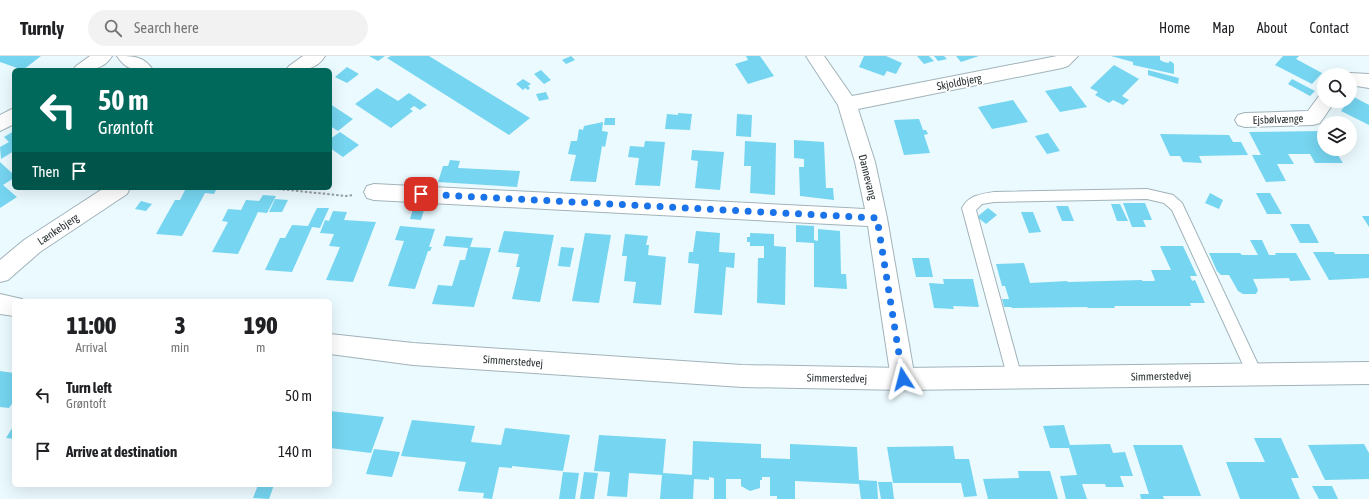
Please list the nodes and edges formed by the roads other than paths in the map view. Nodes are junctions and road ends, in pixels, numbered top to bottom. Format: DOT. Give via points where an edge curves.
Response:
graph roads {
  1 [pos="103,56"];
  2 [pos="126,56"];
  3 [pos="316,56"];
  4 [pos="815,56"];
  5 [pos="1069,56"];
  6 [pos="85,68"];
  7 [pos="141,68"];
  8 [pos="298,68"];
  9 [pos="1357,80"];
  10 [pos="1369,81"];
  11 [pos="847,104"];
  12 [pos="1321,108"];
  13 [pos="12,116"];
  14 [pos="1245,120"];
  15 [pos="0,124"];
  16 [pos="117,190"];
  17 [pos="374,192"];
  18 [pos="877,218"];
  19 [pos="0,273"];
  20 [pos="0,304"];
  21 [pos="12,306"];
  22 [pos="332,344"];
  23 [pos="1369,373"];
  24 [pos="1255,374"];
  25 [pos="1014,378"];
  26 [pos="903,379"];
  1 -- 6 [label="street"];
  2 -- 7 [label="street"];
  3 -- 8 [label="street"];
  4 -- 11 [label="street, Dannevang"];
  5 -- 11 [label="street, Skjoldbjerg" via="1062,62"];
  9 -- 10 [label="street"];
  11 -- 18 [label="street, Dannevang" via="865,162"];
  12 -- 14 [label="street, Ejsbølvænge" via="1313,118"];
  13 -- 15 [label="street"];
  16 -- 19 [label="street, Lænkebjerg" via="32,246"];
  17 -- 18 [label="street"];
  18 -- 26 [label="street, Dannevang"];
  20 -- 21 [label="street"];
  22 -- 26 [label="street, Simmerstedvej" via="413,354 742,376"];
  23 -- 24 [label="street, Simmerstedvej"];
  24 -- 25 [label="street, Simmerstedvej"];
  24 -- 25 [label="lane" via="1177,207 1168,199 1147,194 994,197 978,200 969,208"];
  25 -- 26 [label="street, Simmerstedvej"];
}
